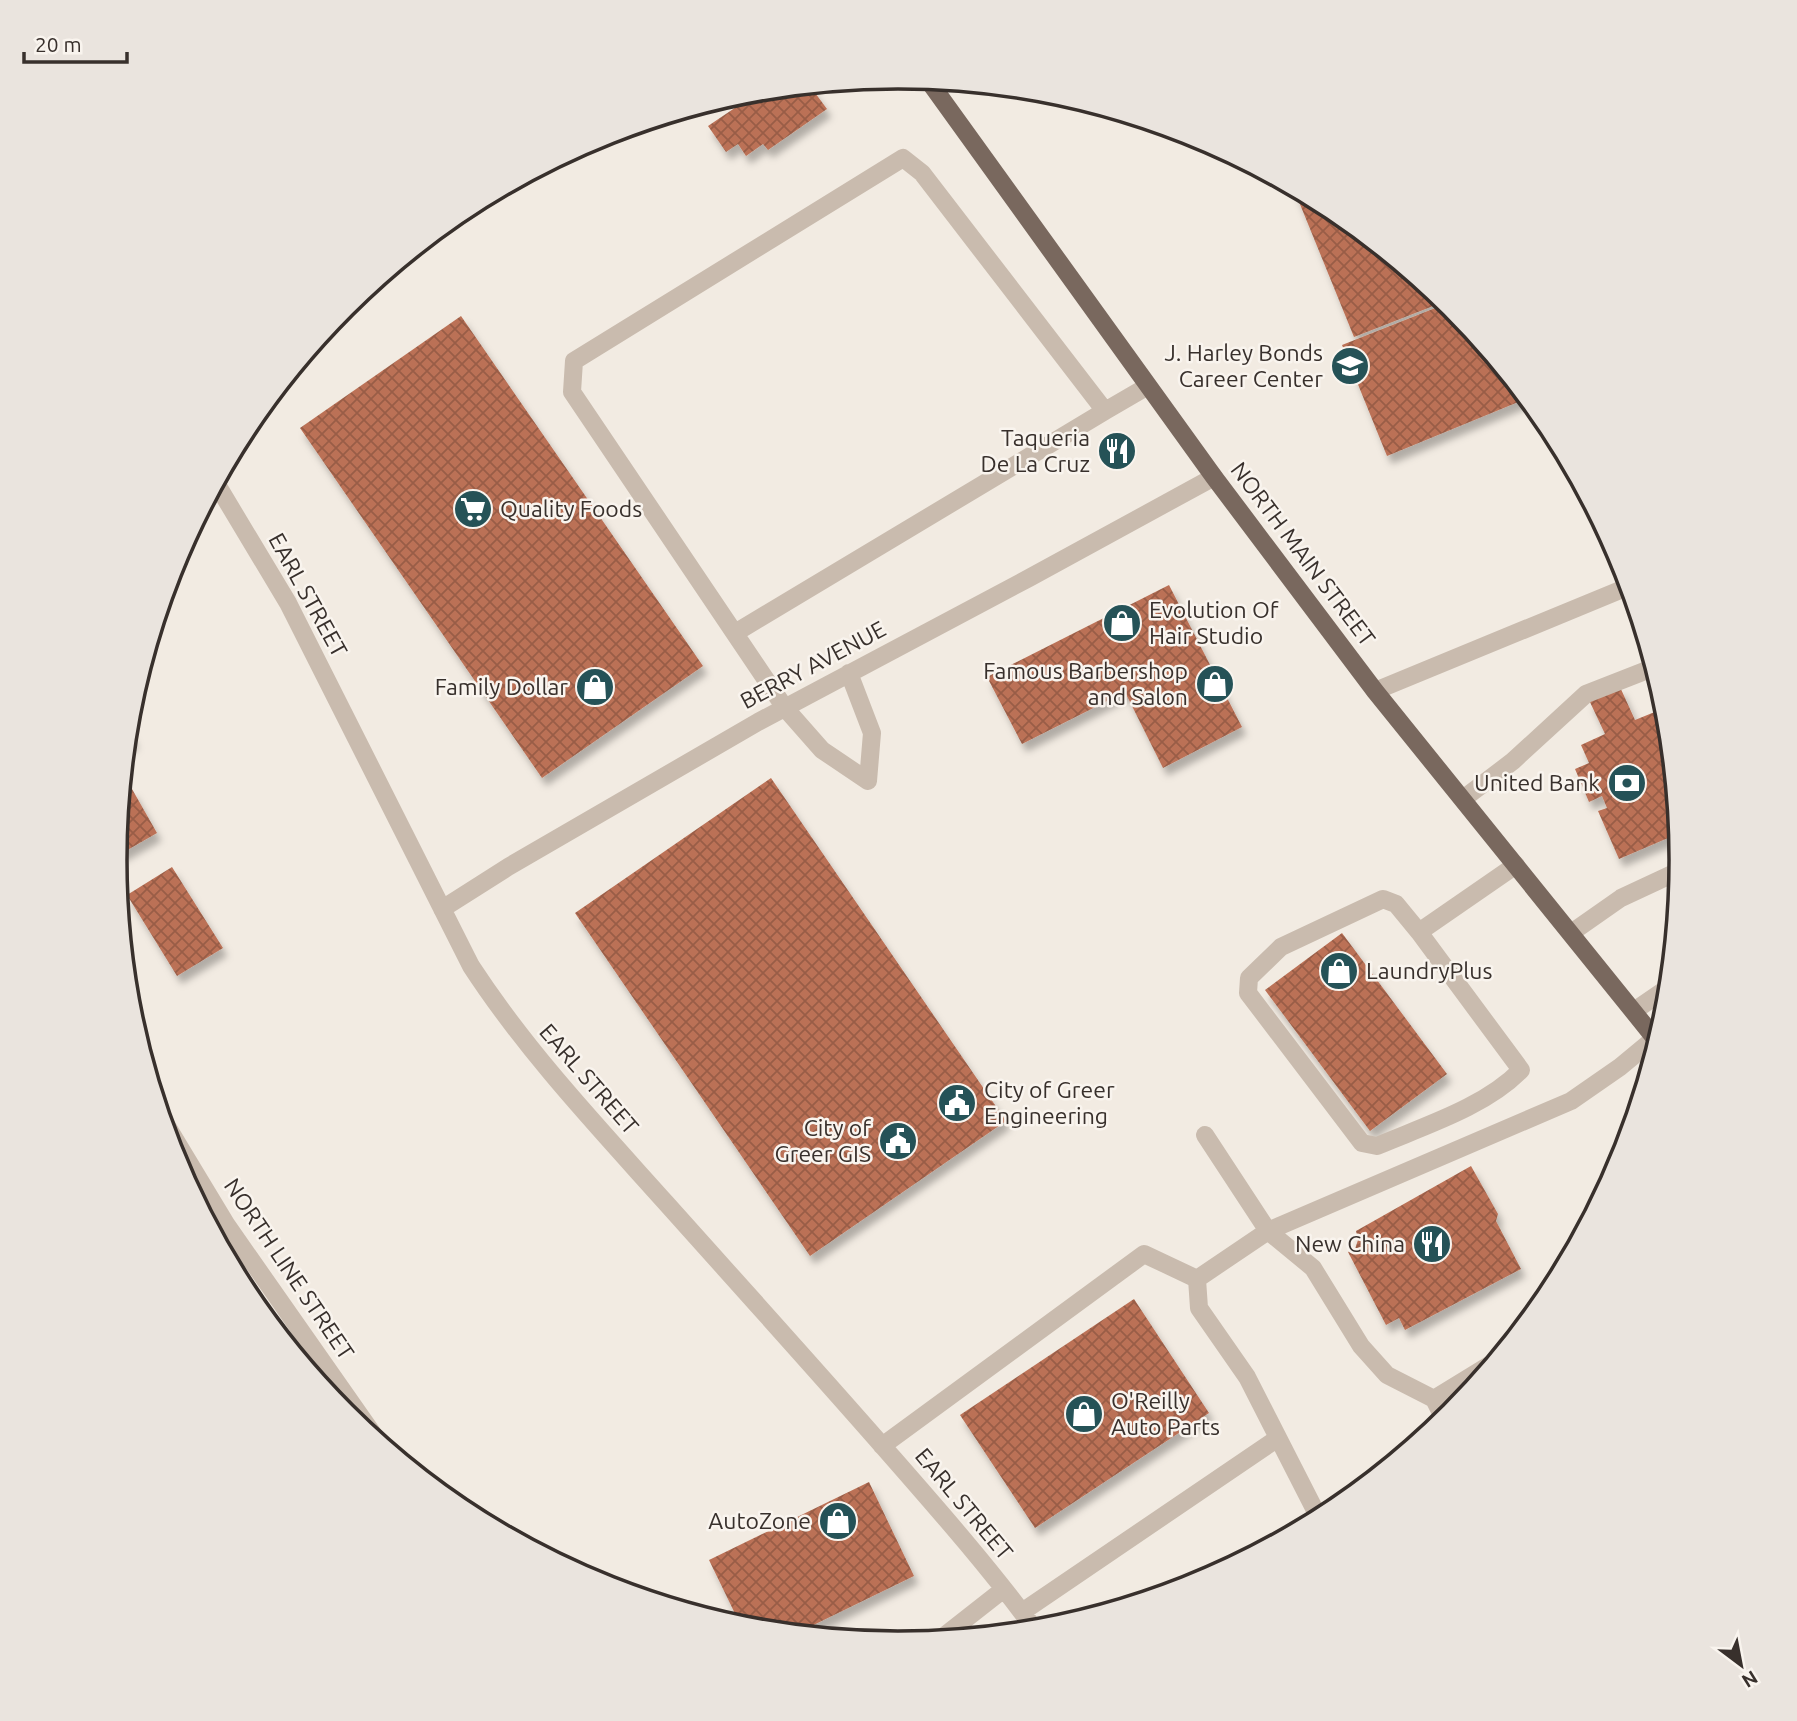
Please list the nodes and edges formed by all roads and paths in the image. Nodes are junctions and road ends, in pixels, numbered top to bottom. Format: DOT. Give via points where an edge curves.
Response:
graph roads {
  1 [pos="936,90"];
  2 [pos="1149,386"];
  3 [pos="1105,411"];
  4 [pos="1214,477"];
  5 [pos="222,492"];
  6 [pos="1620,590"];
  7 [pos="735,634"];
  8 [pos="1645,671"];
  9 [pos="849,673"];
  10 [pos="1375,691"];
  11 [pos="785,708"];
  12 [pos="1463,800"];
  13 [pos="1516,866"];
  14 [pos="1669,875"];
  15 [pos="442,909"];
  16 [pos="1419,932"];
  17 [pos="1571,933"];
  18 [pos="1658,995"];
  19 [pos="1634,1011"];
  20 [pos="1650,1031"];
  21 [pos="1646,1048"];
  22 [pos="1205,1135"];
  23 [pos="189,1163"];
  24 [pos="1268,1231"];
  25 [pos="1196,1279"];
  26 [pos="1472,1376"];
  27 [pos="1434,1399"];
  28 [pos="354,1407"];
  29 [pos="1440,1410"];
  30 [pos="1278,1438"];
  31 [pos="882,1446"];
  32 [pos="1315,1509"];
  33 [pos="1004,1589"];
  34 [pos="1022,1612"];
  35 [pos="1028,1620"];
  36 [pos="952,1630"];
  1 -- 2 [label="main road, NORTH MAIN STREET"];
  2 -- 3 [label="street"];
  2 -- 4 [label="main road, NORTH MAIN STREET"];
  3 -- 7 [label="street"];
  3 -- 7 [label="street" via="922,173 903,158 574,361 572,392"];
  4 -- 9 [label="street, BERRY AVENUE"];
  4 -- 10 [label="main road, NORTH MAIN STREET"];
  5 -- 15 [label="street, EARL STREET" via="288,603"];
  6 -- 10 [label="street"];
  7 -- 11 [label="street"];
  8 -- 12 [label="street" via="1586,694"];
  9 -- 11 [label="street, BERRY AVENUE"];
  9 -- 11 [label="street" via="872,733 868,781 822,750"];
  10 -- 12 [label="main road, NORTH MAIN STREET"];
  11 -- 15 [label="street, BERRY AVENUE"];
  12 -- 13 [label="main road, NORTH MAIN STREET"];
  13 -- 16 [label="street"];
  13 -- 17 [label="main road, NORTH MAIN STREET"];
  14 -- 17 [label="street" via="1620,898"];
  15 -- 31 [label="street, EARL STREET" via="471,966 523,1040"];
  16 -- 16 [label="street" via="1396,904 1383,899 1281,947 1249,978 1248,993 1362,1143 1377,1146 1476,1103 1521,1070"];
  17 -- 19 [label="main road, NORTH MAIN STREET"];
  18 -- 19 [label="street"];
  19 -- 20 [label="main road, NORTH MAIN STREET"];
  21 -- 24 [label="street" via="1571,1101"];
  22 -- 24 [label="street"];
  23 -- 28 [label="street, NORTH LINE STREET" via="226,1224"];
  24 -- 25 [label="street"];
  24 -- 27 [label="street" via="1313,1268 1361,1346 1387,1375"];
  25 -- 30 [label="street" via="1199,1308 1247,1377"];
  25 -- 31 [label="street" via="1143,1254"];
  26 -- 27 [label="street"];
  27 -- 29 [label="street"];
  30 -- 32 [label="street"];
  30 -- 34 [label="street"];
  31 -- 33 [label="street, EARL STREET"];
  33 -- 34 [label="street, EARL STREET"];
  33 -- 36 [label="street"];
  34 -- 35 [label="street, EARL STREET"];
}
